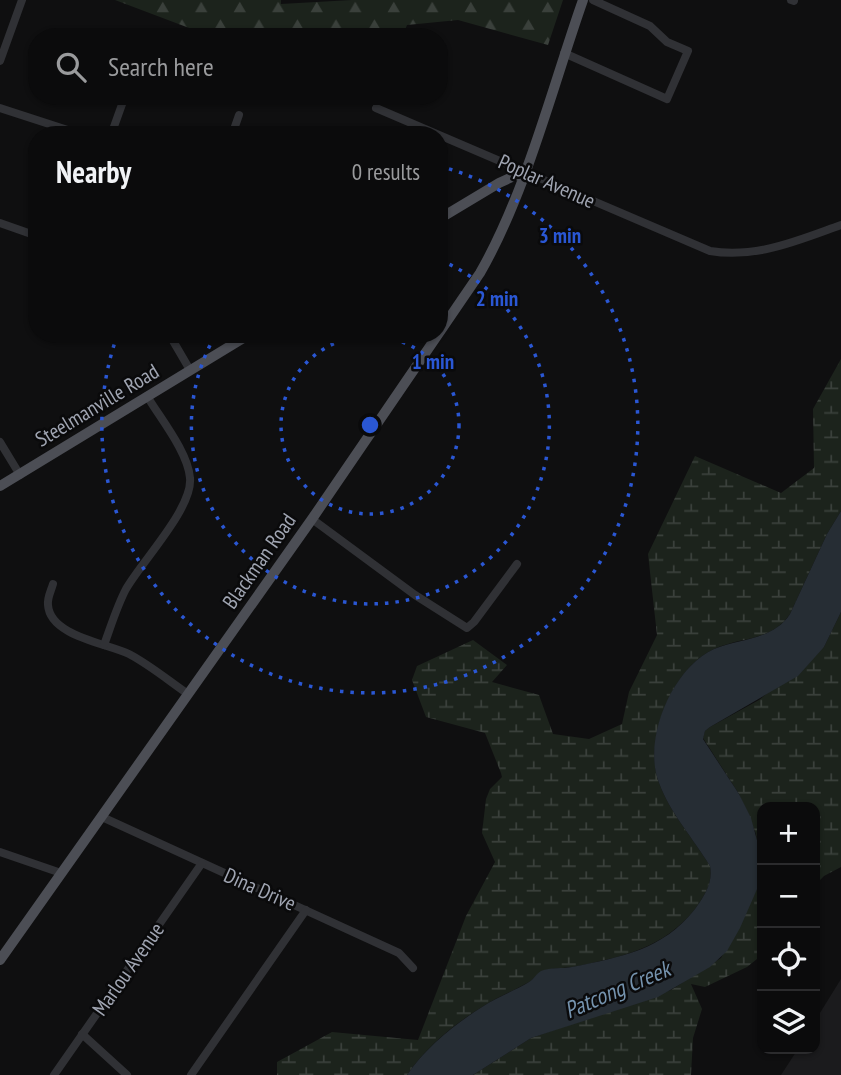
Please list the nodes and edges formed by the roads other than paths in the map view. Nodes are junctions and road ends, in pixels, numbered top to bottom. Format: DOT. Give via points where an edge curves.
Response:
graph roads {
  1 [pos="22,0"];
  2 [pos="583,0"];
  3 [pos="593,0"];
  4 [pos="564,53"];
  5 [pos="0,61"];
  6 [pos="122,105"];
  7 [pos="0,108"];
  8 [pos="376,108"];
  9 [pos="239,115"];
  10 [pos="55,126"];
  11 [pos="114,126"];
  12 [pos="235,126"];
  13 [pos="419,126"];
  14 [pos="448,138"];
  15 [pos="525,171"];
  16 [pos="448,214"];
  17 [pos="0,223"];
  18 [pos="841,225"];
  19 [pos="28,233"];
  20 [pos="448,320"];
  21 [pos="174,343"];
  22 [pos="235,343"];
  23 [pos="432,343"];
  24 [pos="190,370"];
  25 [pos="147,396"];
  26 [pos="0,442"];
  27 [pos="20,475"];
  28 [pos="0,486"];
  29 [pos="312,519"];
  30 [pos="517,564"];
  31 [pos="53,584"];
  32 [pos="104,645"];
  33 [pos="188,694"];
  34 [pos="102,817"];
  35 [pos="0,852"];
  36 [pos="202,863"];
  37 [pos="61,873"];
  38 [pos="306,910"];
  39 [pos="0,960"];
  40 [pos="413,968"];
  41 [pos="82,1034"];
  42 [pos="54,1075"];
  43 [pos="127,1075"];
  44 [pos="191,1075"];
  1 -- 5 [label="street"];
  2 -- 4 [label="main road, Blackman Road"];
  3 -- 4 [label="street" via="650,26 667,42 688,51 667,99"];
  4 -- 15 [label="main road, Blackman Road"];
  6 -- 11 [label="street"];
  7 -- 10 [label="street"];
  8 -- 13 [label="street, Poplar Avenue"];
  9 -- 12 [label="street"];
  14 -- 15 [label="street, Poplar Avenue"];
  15 -- 16 [label="main road"];
  15 -- 18 [label="street, Poplar Avenue" via="715,252 761,251"];
  15 -- 20 [label="main road, Blackman Road" via="500,235"];
  17 -- 19 [label="street"];
  21 -- 24 [label="street"];
  22 -- 24 [label="main road, Steelmanville Road"];
  23 -- 29 [label="main road, Blackman Road"];
  24 -- 25 [label="main road, Steelmanville Road"];
  25 -- 27 [label="main road, Steelmanville Road"];
  25 -- 32 [label="street" via="183,456 190,486 182,508 127,587"];
  26 -- 27 [label="street"];
  27 -- 28 [label="main road, Steelmanville Road"];
  29 -- 30 [label="street" via="467,628"];
  29 -- 33 [label="main road, Blackman Road"];
  31 -- 32 [label="street" via="47,605 56,622"];
  32 -- 33 [label="street" via="135,657"];
  33 -- 34 [label="main road, Blackman Road"];
  34 -- 36 [label="street, Dina Drive"];
  34 -- 37 [label="main road, Blackman Road"];
  35 -- 37 [label="street"];
  36 -- 38 [label="street, Dina Drive"];
  36 -- 41 [label="street, Marlou Avenue"];
  37 -- 39 [label="main road, Blackman Road"];
  38 -- 40 [label="street, Dina Drive" via="399,953"];
  38 -- 44 [label="street"];
  41 -- 42 [label="street, Marlou Avenue"];
  41 -- 43 [label="street"];
}
